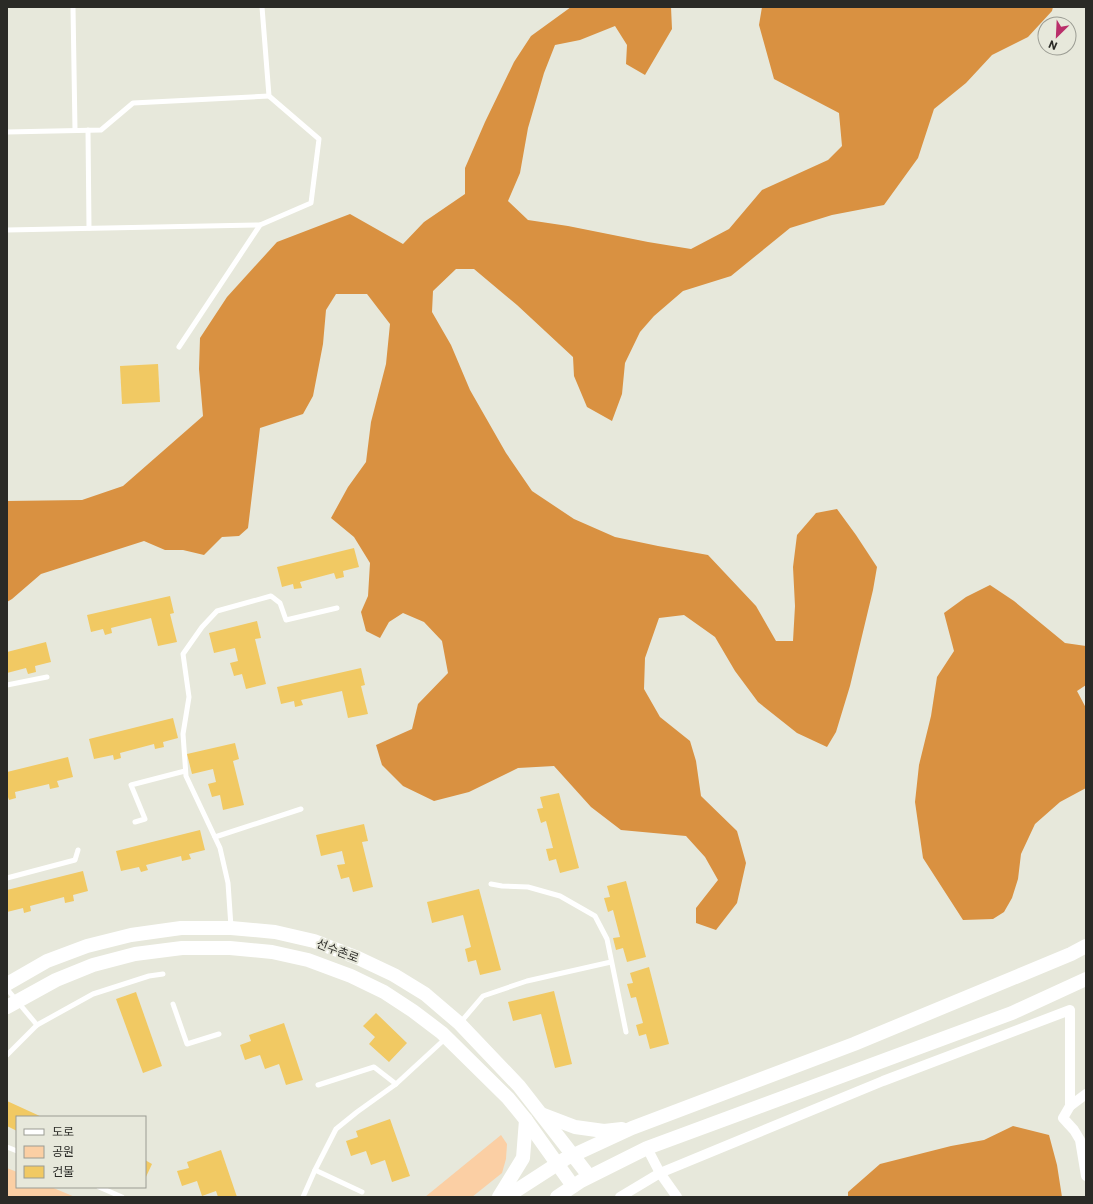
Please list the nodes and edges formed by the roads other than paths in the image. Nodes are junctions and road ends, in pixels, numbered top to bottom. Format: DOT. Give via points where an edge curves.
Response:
graph roads {
  1 [pos="73,7"];
  2 [pos="262,7"];
  3 [pos="269,96"];
  4 [pos="75,130"];
  5 [pos="88,130"];
  6 [pos="7,132"];
  7 [pos="260,225"];
  8 [pos="89,228"];
  9 [pos="7,230"];
  10 [pos="179,347"];
  11 [pos="338,608"];
  12 [pos="47,677"];
  13 [pos="7,685"];
  14 [pos="186,771"];
  15 [pos="300,809"];
  16 [pos="135,822"];
  17 [pos="215,837"];
  18 [pos="78,850"];
  19 [pos="7,878"];
  20 [pos="492,884"];
  21 [pos="231,928"];
  22 [pos="1086,946"];
  23 [pos="230,948"];
  24 [pos="611,962"];
  25 [pos="163,974"];
  26 [pos="1086,979"];
  27 [pos="7,984"];
  28 [pos="7,989"];
  29 [pos="12,1004"];
  30 [pos="173,1004"];
  31 [pos="459,1023"];
  32 [pos="37,1025"];
  33 [pos="626,1032"];
  34 [pos="219,1034"];
  35 [pos="447,1038"];
  36 [pos="7,1055"];
  37 [pos="396,1084"];
  38 [pos="318,1085"];
  39 [pos="1086,1094"];
  40 [pos="1070,1106"];
  41 [pos="541,1114"];
  42 [pos="526,1120"];
  43 [pos="632,1128"];
  44 [pos="647,1148"];
  45 [pos="573,1155"];
  46 [pos="558,1164"];
  47 [pos="315,1170"];
  48 [pos="660,1173"];
  49 [pos="589,1176"];
  50 [pos="1086,1176"];
  51 [pos="573,1186"];
  52 [pos="101,1188"];
  53 [pos="362,1192"];
  54 [pos="122,1197"];
  55 [pos="303,1197"];
  56 [pos="499,1197"];
  57 [pos="506,1197"];
  58 [pos="557,1197"];
  59 [pos="620,1197"];
  60 [pos="677,1197"];
  1 -- 4 [label="lane"];
  2 -- 3 [label="lane"];
  3 -- 5 [label="lane" via="133,103 102,130"];
  3 -- 7 [label="lane" via="319,139 311,203"];
  4 -- 5 [label="lane"];
  4 -- 6 [label="lane"];
  5 -- 8 [label="lane"];
  7 -- 8 [label="lane"];
  7 -- 10 [label="lane"];
  8 -- 9 [label="lane"];
  11 -- 14 [label="lane" via="286,620 280,603 271,596 217,611 183,654 189,697 183,734"];
  12 -- 13 [label="lane"];
  14 -- 16 [label="lane" via="131,785 145,819"];
  14 -- 17 [label="lane" via="186,776"];
  15 -- 17 [label="lane"];
  17 -- 21 [label="lane" via="228,883"];
  18 -- 19 [label="lane" via="75,860"];
  20 -- 24 [label="lane" via="528,887 560,896 595,916 607,939"];
  21 -- 23 [label="street"];
  21 -- 27 [label="street, 선수촌로" via="181,928 131,935 87,946 47,961"];
  21 -- 31 [label="street, 선수촌로" via="294,936 358,958 394,975 425,994"];
  22 -- 43 [label="street" via="854,1044"];
  23 -- 29 [label="street, 선수촌로" via="182,948 135,954 93,965 56,980"];
  23 -- 35 [label="street, 선수촌로" via="301,958 350,976 384,992"];
  24 -- 31 [label="lane" via="527,981 483,996"];
  24 -- 33 [label="lane"];
  25 -- 32 [label="lane" via="93,994"];
  26 -- 44 [label="street" via="1012,1012"];
  28 -- 29 [label="lane"];
  29 -- 32 [label="lane"];
  30 -- 34 [label="lane" via="187,1044"];
  31 -- 35 [label="street"];
  31 -- 41 [label="street, 선수촌로" via="519,1086"];
  32 -- 36 [label="lane"];
  35 -- 37 [label="lane"];
  35 -- 42 [label="street, 선수촌로" via="508,1098"];
  37 -- 38 [label="lane" via="374,1067"];
  37 -- 47 [label="lane" via="336,1129"];
  39 -- 40 [label="street"];
  40 -- 48 [label="street" via="1070,1010 883,1081"];
  40 -- 50 [label="street" via="1063,1118 1080,1140"];
  41 -- 43 [label="street" via="575,1127 604,1131"];
  41 -- 45 [label="street, 선수촌로"];
  42 -- 46 [label="street, 선수촌로"];
  42 -- 56 [label="street" via="523,1158"];
  43 -- 45 [label="street"];
  44 -- 48 [label="street"];
  44 -- 49 [label="street"];
  45 -- 46 [label="street"];
  45 -- 49 [label="street, 선수촌로"];
  46 -- 51 [label="street, 선수촌로"];
  46 -- 57 [label="street"];
  47 -- 53 [label="lane"];
  47 -- 55 [label="lane"];
  48 -- 59 [label="street"];
  48 -- 60 [label="street"];
  49 -- 51 [label="street"];
  51 -- 58 [label="street"];
  52 -- 54 [label="lane"];
}
